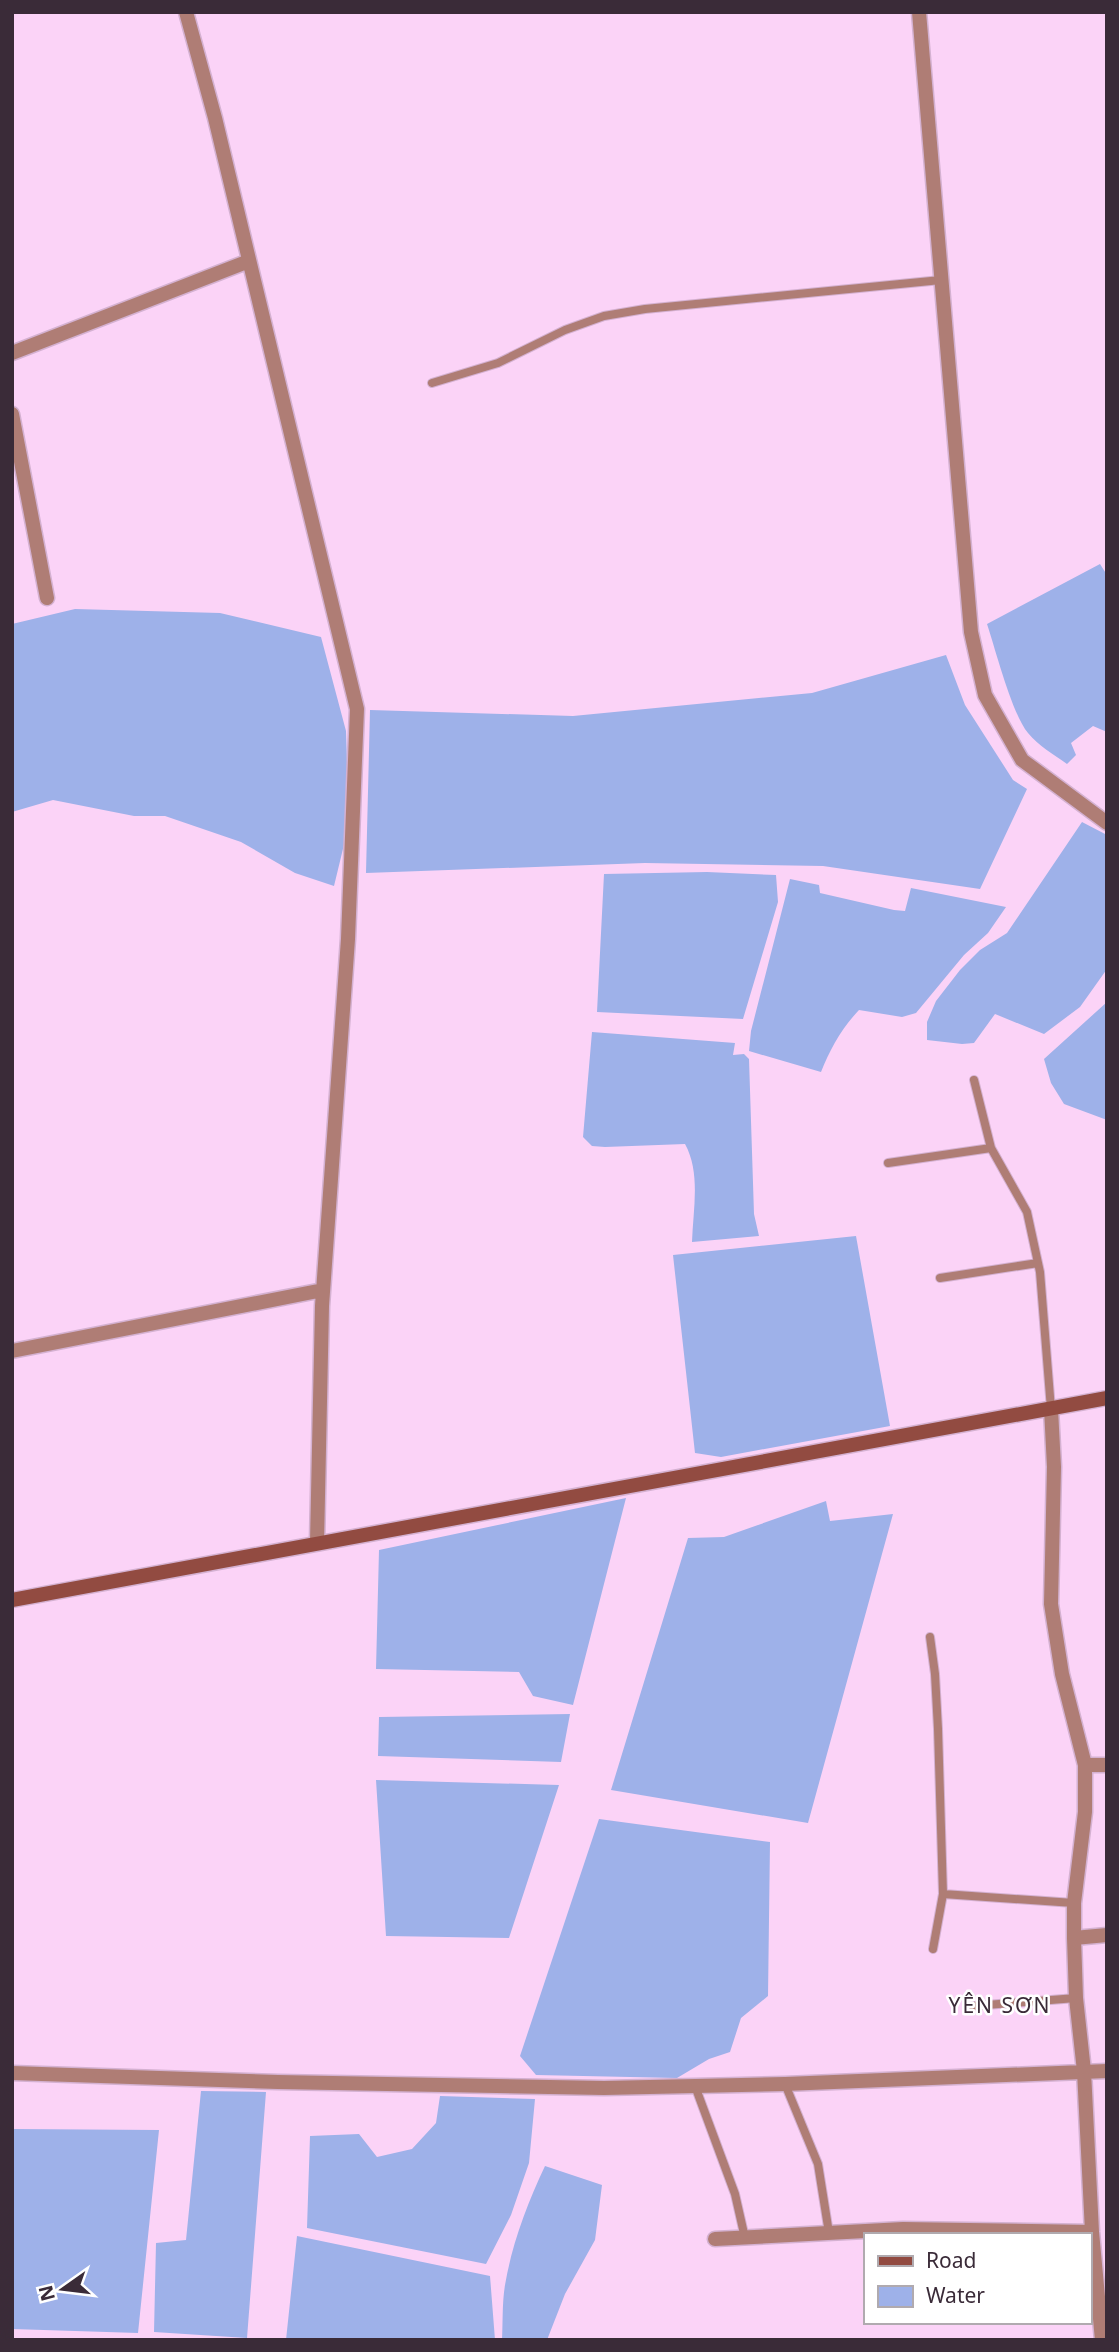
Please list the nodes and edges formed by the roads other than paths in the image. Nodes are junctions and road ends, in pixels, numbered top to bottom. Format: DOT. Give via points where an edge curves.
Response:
graph roads {
  1 [pos="186,12"];
  2 [pos="919,12"];
  3 [pos="249,261"];
  4 [pos="942,280"];
  5 [pos="12,353"];
  6 [pos="432,383"];
  7 [pos="12,414"];
  8 [pos="47,598"];
  9 [pos="1107,823"];
  10 [pos="974,1080"];
  11 [pos="990,1148"];
  12 [pos="888,1163"];
  13 [pos="1038,1263"];
  14 [pos="940,1278"];
  15 [pos="323,1290"];
  16 [pos="12,1351"];
  17 [pos="1107,1398"];
  18 [pos="1051,1409"];
  19 [pos="317,1544"];
  20 [pos="12,1600"];
  21 [pos="930,1637"];
  22 [pos="1085,1765"];
  23 [pos="1107,1765"];
  24 [pos="943,1894"];
  25 [pos="1074,1903"];
  26 [pos="1107,1935"];
  27 [pos="1074,1938"];
  28 [pos="933,1949"];
  29 [pos="1076,1998"];
  30 [pos="974,2006"];
  31 [pos="1084,2071"];
  32 [pos="1107,2071"];
  33 [pos="12,2073"];
  34 [pos="785,2084"];
  35 [pos="695,2086"];
  36 [pos="1092,2232"];
  37 [pos="829,2233"];
  38 [pos="745,2238"];
  39 [pos="715,2239"];
  40 [pos="1102,2340"];
  1 -- 3 [label="street"];
  2 -- 4 [label="street"];
  3 -- 5 [label="street"];
  3 -- 15 [label="street" via="357,709 348,939"];
  4 -- 6 [label="lane" via="604,316 498,363"];
  4 -- 9 [label="street" via="971,632 985,695 1023,760"];
  7 -- 8 [label="street"];
  10 -- 11 [label="lane"];
  11 -- 12 [label="lane"];
  11 -- 13 [label="lane" via="1027,1212"];
  13 -- 14 [label="lane"];
  13 -- 18 [label="lane"];
  15 -- 16 [label="street"];
  15 -- 19 [label="street"];
  17 -- 18 [label="street"];
  18 -- 19 [label="street"];
  18 -- 22 [label="street" via="1051,1604 1062,1674"];
  19 -- 20 [label="street"];
  21 -- 24 [label="lane"];
  22 -- 23 [label="street"];
  22 -- 25 [label="street" via="1085,1812"];
  24 -- 25 [label="lane"];
  24 -- 28 [label="lane"];
  25 -- 27 [label="street"];
  26 -- 27 [label="street"];
  27 -- 29 [label="street"];
  29 -- 30 [label="lane"];
  29 -- 31 [label="street"];
  31 -- 32 [label="street"];
  31 -- 34 [label="street"];
  31 -- 36 [label="street"];
  33 -- 35 [label="street" via="278,2082"];
  34 -- 35 [label="street"];
  34 -- 37 [label="lane" via="818,2164"];
  35 -- 38 [label="lane" via="735,2194"];
  36 -- 37 [label="street" via="903,2229"];
  36 -- 40 [label="street"];
  37 -- 38 [label="street"];
  38 -- 39 [label="street"];
}
